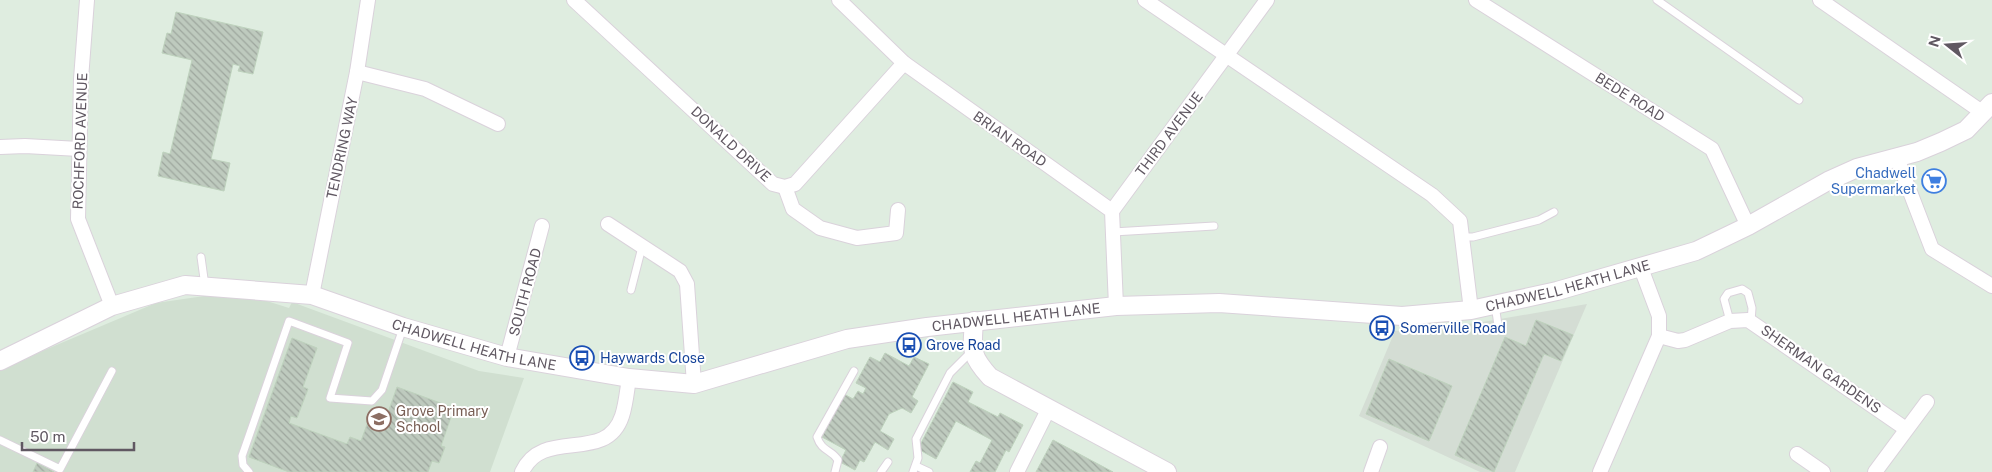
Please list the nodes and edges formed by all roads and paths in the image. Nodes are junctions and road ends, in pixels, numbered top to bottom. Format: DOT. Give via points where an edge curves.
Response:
graph roads {
  1 [pos="87,0"];
  2 [pos="368,0"];
  3 [pos="574,0"];
  4 [pos="839,0"];
  5 [pos="1145,0"];
  6 [pos="1268,0"];
  7 [pos="1476,0"];
  8 [pos="1657,0"];
  9 [pos="1820,0"];
  10 [pos="1226,57"];
  11 [pos="904,63"];
  12 [pos="358,72"];
  13 [pos="1799,100"];
  14 [pos="1987,107"];
  15 [pos="498,124"];
  16 [pos="0,147"];
  17 [pos="80,149"];
  18 [pos="1897,158"];
  19 [pos="784,187"];
  20 [pos="898,210"];
  21 [pos="1112,211"];
  22 [pos="1554,212"];
  23 [pos="608,224"];
  24 [pos="542,226"];
  25 [pos="1214,226"];
  26 [pos="1748,226"];
  27 [pos="1112,232"];
  28 [pos="1462,237"];
  29 [pos="642,246"];
  30 [pos="201,258"];
  31 [pos="1641,268"];
  32 [pos="1992,286"];
  33 [pos="205,287"];
  34 [pos="631,290"];
  35 [pos="312,295"];
  36 [pos="1494,305"];
  37 [pos="112,306"];
  38 [pos="1116,306"];
  39 [pos="1471,310"];
  40 [pos="1730,320"];
  41 [pos="974,321"];
  42 [pos="1751,322"];
  43 [pos="1498,325"];
  44 [pos="403,327"];
  45 [pos="1659,336"];
  46 [pos="972,351"];
  47 [pos="507,357"];
  48 [pos="0,361"];
  49 [pos="112,371"];
  50 [pos="854,371"];
  51 [pos="629,378"];
  52 [pos="694,384"];
  53 [pos="1927,402"];
  54 [pos="1049,408"];
  55 [pos="1906,429"];
  56 [pos="0,440"];
  57 [pos="1380,447"];
  58 [pos="1796,454"];
  59 [pos="888,462"];
  60 [pos="914,469"];
  61 [pos="249,472"];
  62 [pos="522,472"];
  63 [pos="835,472"];
  64 [pos="881,472"];
  65 [pos="928,472"];
  66 [pos="1017,472"];
  67 [pos="1165,472"];
  68 [pos="1372,472"];
  69 [pos="1600,472"];
  70 [pos="1823,472"];
  71 [pos="1875,472"];
  1 -- 17 [label="street, ROCHFORD AVENUE"];
  2 -- 12 [label="street, TENDRING WAY"];
  3 -- 19 [label="street, DONALD DRIVE" via="773,184"];
  4 -- 11 [label="street, BRIAN ROAD"];
  5 -- 10 [label="street"];
  6 -- 10 [label="street, THIRD AVENUE"];
  7 -- 26 [label="street, BEDE ROAD" via="1712,149"];
  8 -- 13 [label="lane"];
  9 -- 14 [label="street"];
  10 -- 21 [label="street, THIRD AVENUE"];
  10 -- 28 [label="street" via="1432,195 1460,220"];
  11 -- 19 [label="street, DONALD DRIVE" via="795,184"];
  11 -- 21 [label="street, BRIAN ROAD"];
  12 -- 15 [label="street" via="425,89"];
  12 -- 35 [label="street, TENDRING WAY"];
  14 -- 18 [label="street, CHADWELL HEATH LANE" via="1966,130"];
  16 -- 17 [label="street"];
  17 -- 37 [label="street, ROCHFORD AVENUE" via="78,218"];
  18 -- 26 [label="street, CHADWELL HEATH LANE" via="1857,168 1828,181"];
  18 -- 32 [label="street" via="1932,249"];
  19 -- 20 [label="street" via="793,209 820,228 856,238 896,233"];
  21 -- 27 [label="street"];
  22 -- 28 [label="lane" via="1539,220"];
  23 -- 29 [label="street"];
  24 -- 47 [label="street, SOUTH ROAD"];
  25 -- 27 [label="lane"];
  26 -- 31 [label="street, CHADWELL HEATH LANE" via="1696,251"];
  27 -- 38 [label="street"];
  28 -- 39 [label="street"];
  29 -- 34 [label="lane"];
  29 -- 52 [label="street" via="680,271 687,284"];
  30 -- 33 [label="lane"];
  31 -- 36 [label="street, CHADWELL HEATH LANE"];
  31 -- 45 [label="street" via="1659,316"];
  33 -- 35 [label="street, CHADWELL HEATH LANE"];
  33 -- 37 [label="street, CHADWELL HEATH LANE" via="185,285"];
  35 -- 44 [label="street, CHADWELL HEATH LANE"];
  36 -- 39 [label="street, CHADWELL HEATH LANE"];
  36 -- 43 [label="lane"];
  37 -- 48 [label="street, CHADWELL HEATH LANE"];
  38 -- 39 [label="street, CHADWELL HEATH LANE" via="1219,303 1402,316"];
  38 -- 41 [label="street, CHADWELL HEATH LANE"];
  40 -- 42 [label="street, SHERMAN GARDENS"];
  40 -- 42 [label="lane" via="1724,299 1728,293 1742,289 1748,293"];
  40 -- 45 [label="street, SHERMAN GARDENS" via="1685,340"];
  41 -- 46 [label="street"];
  41 -- 52 [label="street, CHADWELL HEATH LANE" via="847,339"];
  42 -- 55 [label="street, SHERMAN GARDENS"];
  44 -- 47 [label="street, CHADWELL HEATH LANE"];
  44 -- 61 [label="lane" via="382,390 372,401 341,400 330,398 348,343 289,320 242,456 243,465"];
  45 -- 69 [label="street"];
  46 -- 54 [label="street" via="990,377"];
  46 -- 60 [label="lane" via="950,373 916,439 918,458"];
  47 -- 51 [label="street, CHADWELL HEATH LANE"];
  49 -- 56 [label="lane" via="60,470"];
  50 -- 63 [label="lane" via="817,437 820,447 838,460"];
  51 -- 52 [label="street, CHADWELL HEATH LANE"];
  51 -- 62 [label="street" via="622,417 608,435 592,444 548,447 527,461"];
  53 -- 55 [label="street"];
  54 -- 66 [label="street"];
  54 -- 67 [label="street"];
  55 -- 71 [label="street"];
  57 -- 68 [label="street"];
  58 -- 70 [label="street"];
  59 -- 64 [label="lane"];
  60 -- 65 [label="lane"];
}
